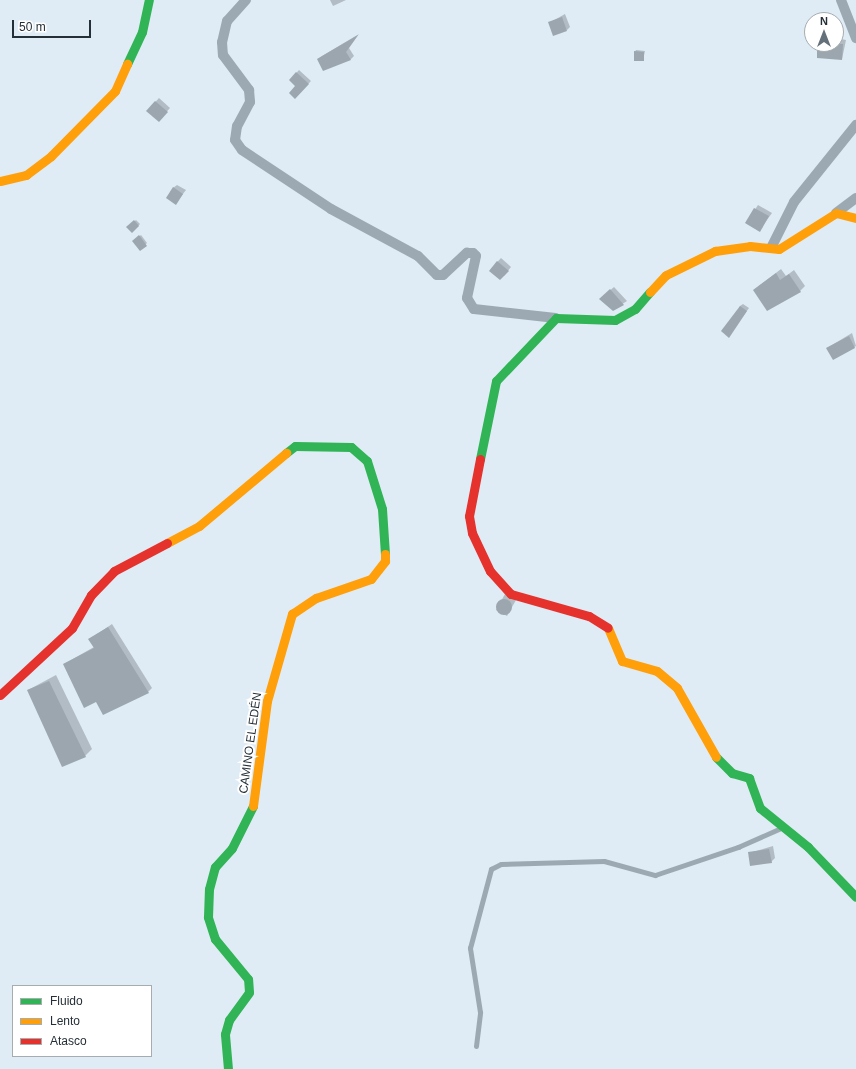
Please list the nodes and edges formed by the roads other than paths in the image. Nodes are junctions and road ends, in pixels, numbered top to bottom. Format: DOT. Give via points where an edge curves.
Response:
graph roads {
  1 [pos="149,0"];
  2 [pos="246,0"];
  3 [pos="841,0"];
  4 [pos="856,38"];
  5 [pos="856,125"];
  6 [pos="0,181"];
  7 [pos="856,198"];
  8 [pos="836,213"];
  9 [pos="856,218"];
  10 [pos="771,248"];
  11 [pos="556,318"];
  12 [pos="0,695"];
  13 [pos="781,828"];
  14 [pos="856,897"];
  15 [pos="476,1046"];
  16 [pos="228,1069"];
  1 -- 6 [label="street" via="142,32 115,91 51,156 26,174"];
  2 -- 11 [label="street" via="227,21 222,42 223,55 249,90 250,102 237,126 235,140 242,150 331,210 418,256 437,275 443,275 467,253 473,253 476,256 467,298 474,309"];
  3 -- 4 [label="street"];
  5 -- 10 [label="street" via="794,202"];
  7 -- 8 [label="street"];
  8 -- 9 [label="street"];
  8 -- 10 [label="street" via="779,249"];
  10 -- 11 [label="street" via="750,246 715,251 666,275 635,309 615,320"];
  11 -- 13 [label="street" via="496,381 469,516 472,533 490,571 511,594 588,616 608,628 622,661 658,671 677,688 713,754 732,773 749,778 760,808"];
  12 -- 16 [label="street, CAMINO EL EDÉN" via="72,628 91,595 114,571 199,526 295,446 351,447 366,461 382,509 385,561 371,578 316,598 292,614 267,701 254,804 232,848 215,867 209,889 208,917 215,939 248,978 250,992 229,1020 225,1034"];
  13 -- 14 [label="street" via="808,847"];
  13 -- 15 [label="lane" via="718,855 666,869 655,875 604,861 501,864 491,869 470,948 480,1012"];
}
